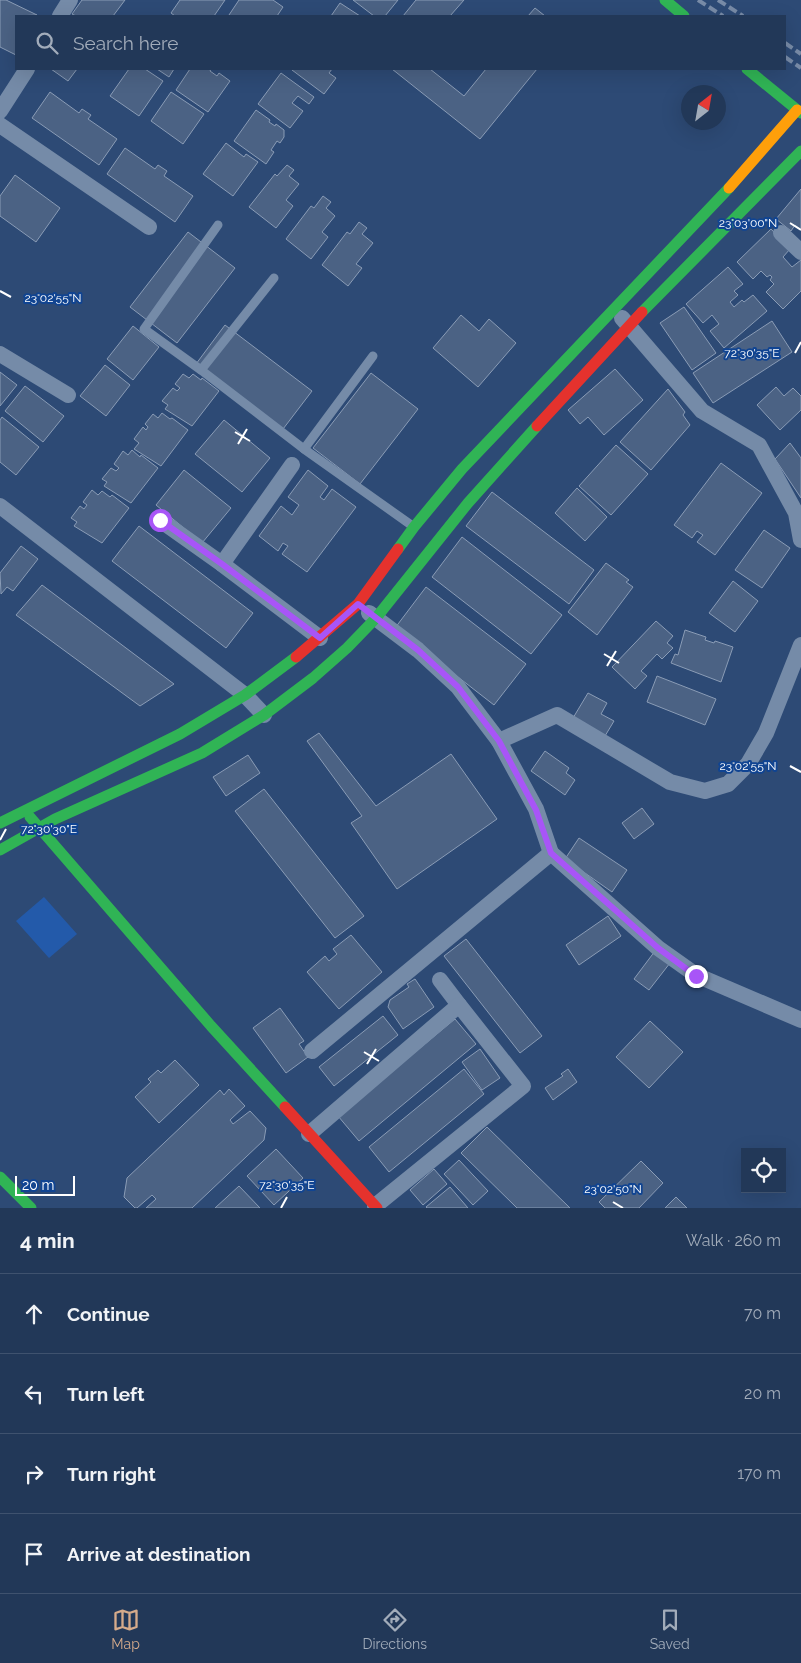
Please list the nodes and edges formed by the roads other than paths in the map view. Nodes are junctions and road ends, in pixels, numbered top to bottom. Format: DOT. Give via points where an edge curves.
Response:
graph roads {
  1 [pos="70,0"];
  2 [pos="665,0"];
  3 [pos="61,15"];
  4 [pos="683,15"];
  5 [pos="26,70"];
  6 [pos="748,70"];
  7 [pos="0,111"];
  8 [pos="799,111"];
  9 [pos="0,125"];
  10 [pos="801,151"];
  11 [pos="218,226"];
  12 [pos="149,227"];
  13 [pos="781,233"];
  14 [pos="801,252"];
  15 [pos="274,278"];
  16 [pos="614,309"];
  17 [pos="629,326"];
  18 [pos="0,354"];
  19 [pos="373,356"];
  20 [pos="201,370"];
  21 [pos="68,395"];
  22 [pos="304,449"];
  23 [pos="292,465"];
  24 [pos="0,506"];
  25 [pos="160,520"];
  26 [pos="414,527"];
  27 [pos="801,540"];
  28 [pos="222,564"];
  29 [pos="358,604"];
  30 [pos="376,618"];
  31 [pos="320,638"];
  32 [pos="801,645"];
  33 [pos="245,695"];
  34 [pos="264,715"];
  35 [pos="499,741"];
  36 [pos="24,810"];
  37 [pos="0,823"];
  38 [pos="39,827"];
  39 [pos="0,850"];
  40 [pos="551,853"];
  41 [pos="440,980"];
  42 [pos="459,1005"];
  43 [pos="801,1020"];
  44 [pos="312,1051"];
  45 [pos="309,1134"];
  46 [pos="0,1177"];
  47 [pos="376,1207"];
  48 [pos="31,1208"];
  1 -- 3 [label="street"];
  2 -- 4 [label="street"];
  5 -- 7 [label="street"];
  6 -- 8 [label="street"];
  8 -- 16 [label="street"];
  9 -- 12 [label="street"];
  10 -- 17 [label="street"];
  11 -- 20 [label="lane" via="144,329"];
  13 -- 14 [label="street"];
  15 -- 20 [label="lane"];
  16 -- 17 [label="street"];
  16 -- 26 [label="street" via="468,463"];
  17 -- 27 [label="street" via="702,411 759,445 796,513"];
  17 -- 30 [label="street" via="468,503"];
  18 -- 21 [label="street"];
  19 -- 22 [label="lane"];
  20 -- 22 [label="lane"];
  22 -- 26 [label="lane"];
  23 -- 28 [label="street"];
  24 -- 33 [label="street"];
  25 -- 28 [label="street"];
  26 -- 29 [label="street"];
  28 -- 31 [label="street"];
  29 -- 30 [label="street"];
  29 -- 31 [label="street"];
  30 -- 34 [label="street" via="313,678"];
  30 -- 35 [label="street" via="418,650 458,687"];
  31 -- 33 [label="street"];
  32 -- 35 [label="street" via="766,733 748,764 728,784 706,791 670,782 557,715"];
  33 -- 34 [label="street"];
  33 -- 36 [label="street" via="180,734"];
  34 -- 38 [label="street" via="202,753"];
  35 -- 40 [label="street" via="536,810"];
  36 -- 37 [label="street"];
  36 -- 38 [label="street"];
  38 -- 39 [label="street"];
  38 -- 45 [label="street"];
  40 -- 43 [label="street" via="652,942 696,976"];
  40 -- 44 [label="street"];
  41 -- 42 [label="street"];
  42 -- 45 [label="street"];
  42 -- 47 [label="street" via="523,1086"];
  45 -- 47 [label="street"];
  46 -- 48 [label="street"];
}
